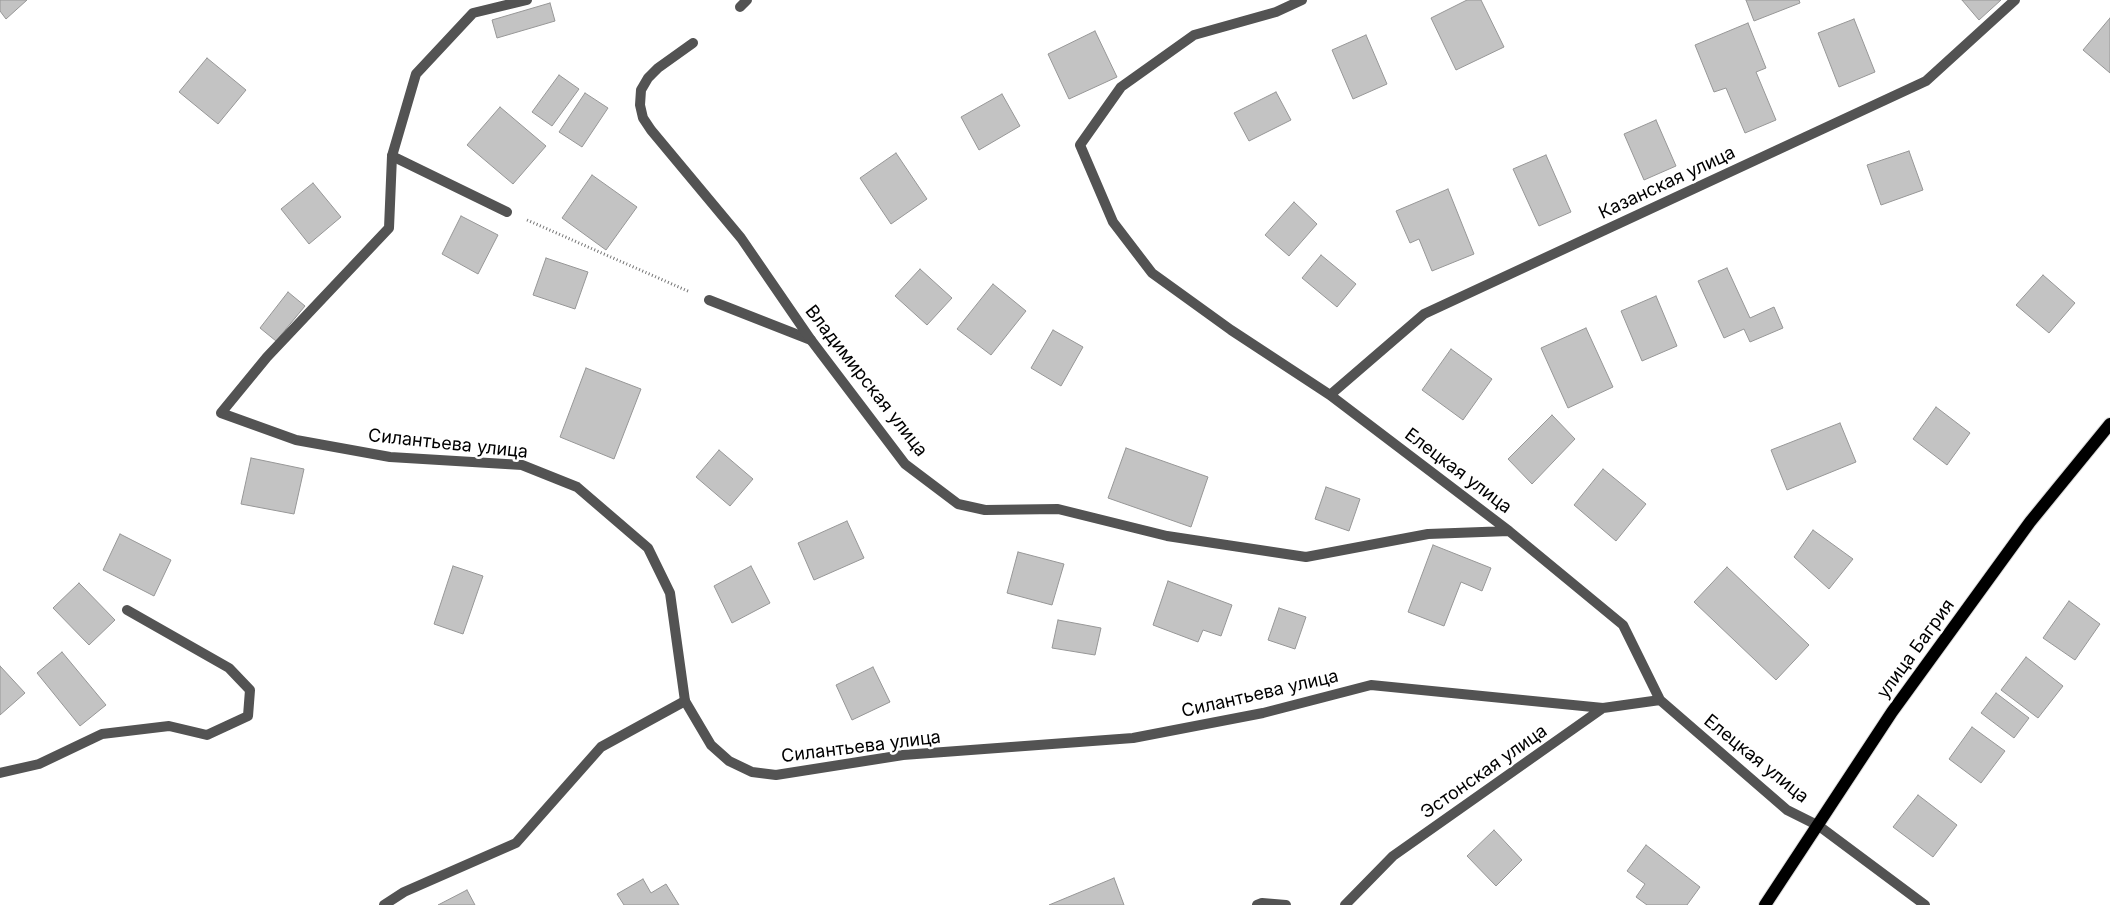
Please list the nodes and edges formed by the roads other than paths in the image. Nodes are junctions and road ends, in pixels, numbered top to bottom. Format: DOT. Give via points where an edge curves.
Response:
graph roads {
  1 [pos="527,0"];
  2 [pos="1302,0"];
  3 [pos="2015,0"];
  4 [pos="693,43"];
  5 [pos="392,156"];
  6 [pos="507,212"];
  7 [pos="709,300"];
  8 [pos="811,340"];
  9 [pos="1330,395"];
  10 [pos="2110,424"];
  11 [pos="1510,531"];
  12 [pos="127,610"];
  13 [pos="1660,700"];
  14 [pos="686,701"];
  15 [pos="1604,708"];
  16 [pos="0,773"];
  17 [pos="1819,826"];
  18 [pos="384,905"];
  19 [pos="1257,905"];
  20 [pos="1286,905"];
  21 [pos="1345,905"];
  22 [pos="1765,905"];
  23 [pos="1925,905"];
  1 -- 5 [label="street, Силантьева улица" via="473,13 416,74"];
  2 -- 9 [label="street, Елецкая улица" via="1276,12 1194,35 1121,88 1080,145 1113,222 1152,273"];
  3 -- 9 [label="street, Казанская улица" via="1926,81 1424,314"];
  4 -- 8 [label="street, Владимирская улица" via="648,78 641,90 643,118 741,238"];
  5 -- 6 [label="street"];
  5 -- 14 [label="street, Силантьева улица" via="389,228 267,358 221,413 296,440 390,457 522,465 577,487 648,548 670,592"];
  7 -- 8 [label="street"];
  8 -- 11 [label="street, Владимирская улица" via="905,464 958,504 985,510 1058,509 1167,536 1306,557 1428,534"];
  9 -- 11 [label="street, Елецкая улица"];
  10 -- 17 [label="main road, улица Багрия" via="2030,522 1892,712"];
  11 -- 13 [label="street, Елецкая улица" via="1623,625"];
  12 -- 16 [label="street" via="229,668 250,690 248,716 207,735 169,726 102,734 39,764"];
  13 -- 15 [label="street, Эстонская улица"];
  13 -- 17 [label="street, Елецкая улица" via="1787,810"];
  14 -- 15 [label="street, Силантьева улица" via="711,745 729,761 752,772 776,775 903,755 1133,738 1263,713 1371,685"];
  14 -- 18 [label="street" via="601,747 516,843 404,892"];
  15 -- 21 [label="street, Эстонская улица" via="1393,856"];
  17 -- 22 [label="main road, улица Багрия"];
  17 -- 23 [label="street, Елецкая улица"];
  19 -- 20 [label="street"];
}
